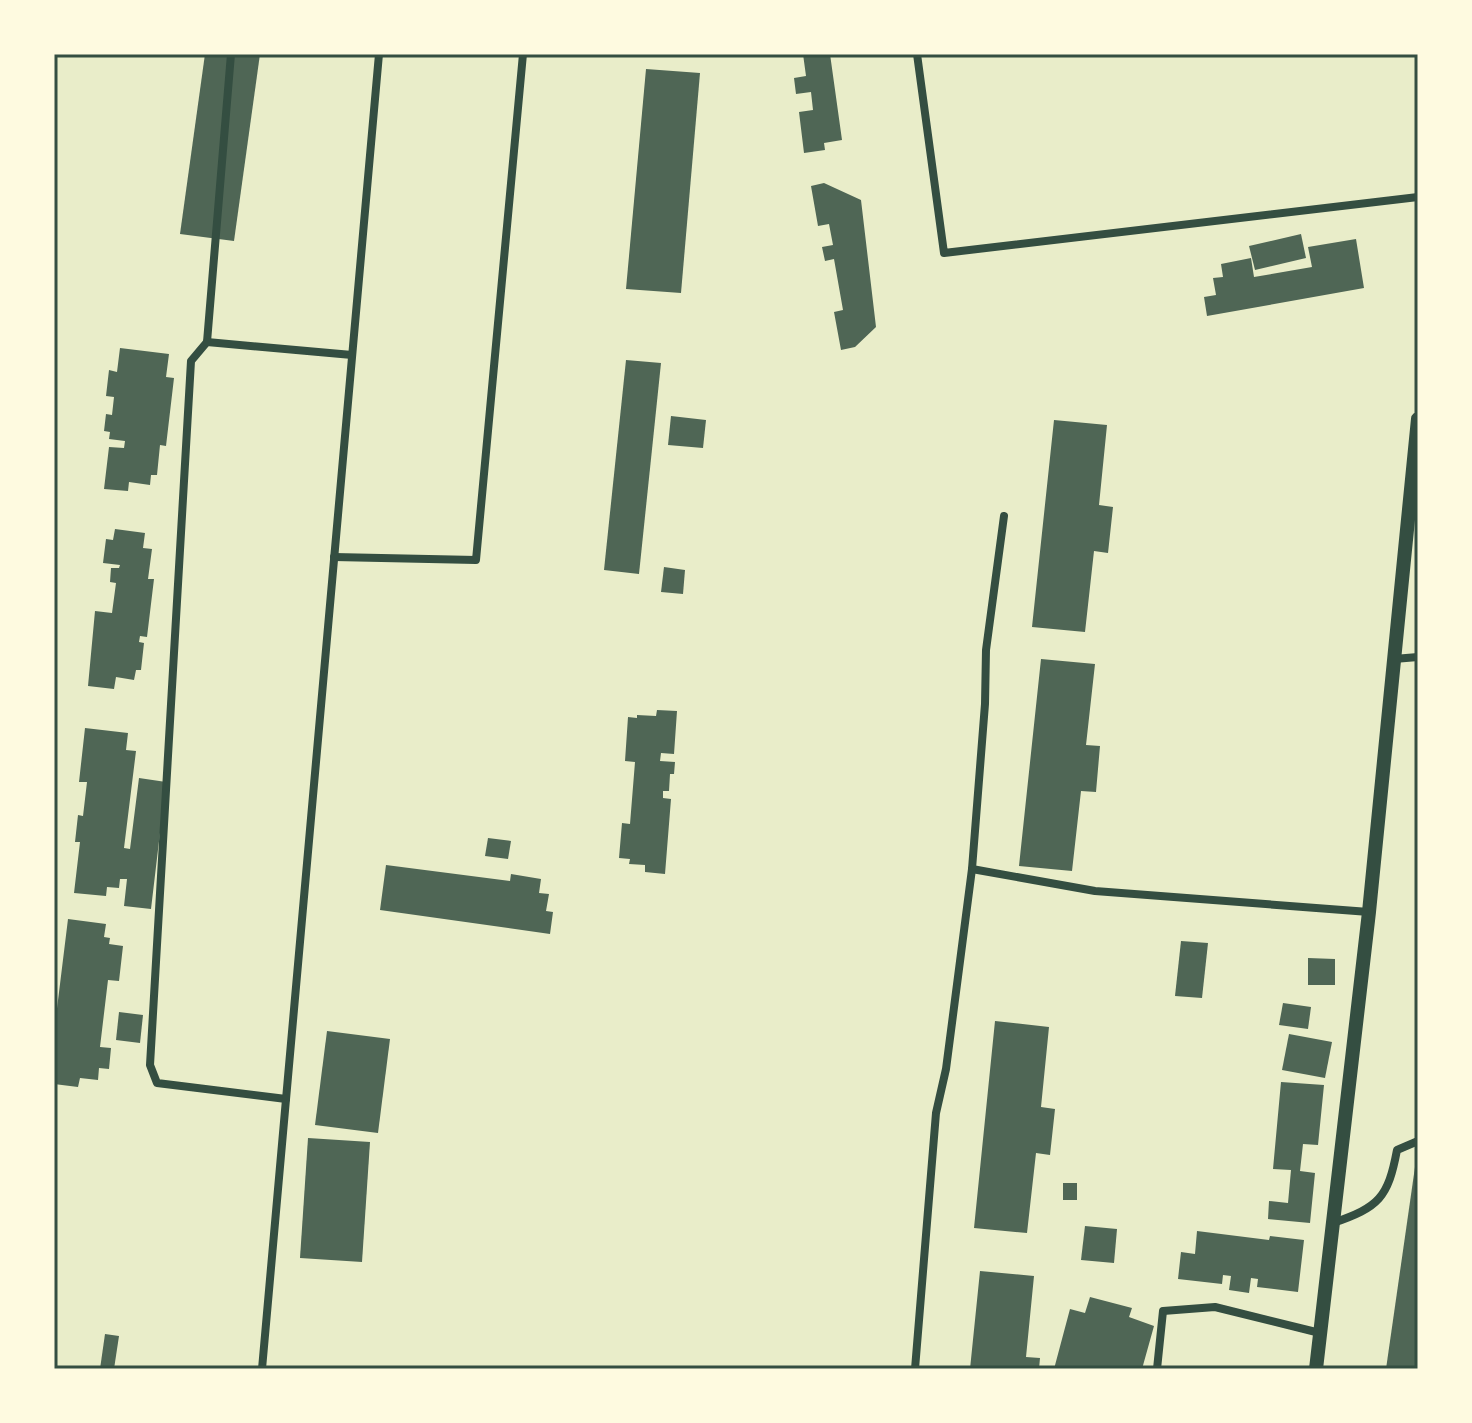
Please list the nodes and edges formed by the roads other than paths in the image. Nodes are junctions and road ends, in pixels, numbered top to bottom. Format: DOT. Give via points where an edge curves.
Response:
graph roads {
  1 [pos="231,54"];
  2 [pos="379,54"];
  3 [pos="523,54"];
  4 [pos="917,54"];
  5 [pos="1418,197"];
  6 [pos="207,342"];
  7 [pos="352,355"];
  8 [pos="1418,419"];
  9 [pos="1004,516"];
  10 [pos="334,557"];
  11 [pos="1418,657"];
  12 [pos="1394,659"];
  13 [pos="972,869"];
  14 [pos="1369,912"];
  15 [pos="286,1099"];
  16 [pos="1418,1141"];
  17 [pos="1332,1223"];
  18 [pos="1320,1333"];
  19 [pos="262,1369"];
  20 [pos="915,1369"];
  21 [pos="1157,1369"];
  22 [pos="1316,1369"];
  1 -- 6 [label="street"];
  2 -- 7 [label="street"];
  3 -- 10 [label="street" via="476,560"];
  4 -- 5 [label="street" via="944,253"];
  6 -- 7 [label="street"];
  6 -- 15 [label="street" via="191,361 150,1065 157,1083"];
  7 -- 10 [label="street"];
  8 -- 12 [label="main road"];
  9 -- 13 [label="street" via="986,650"];
  10 -- 15 [label="street"];
  11 -- 12 [label="street"];
  12 -- 14 [label="main road"];
  13 -- 14 [label="street" via="1095,891"];
  13 -- 20 [label="street" via="936,1113"];
  14 -- 17 [label="main road"];
  15 -- 19 [label="street"];
  16 -- 17 [label="street" via="1397,1150 1387,1191 1360,1213"];
  17 -- 18 [label="main road"];
  18 -- 21 [label="street" via="1215,1307 1163,1311"];
  18 -- 22 [label="main road"];
}
